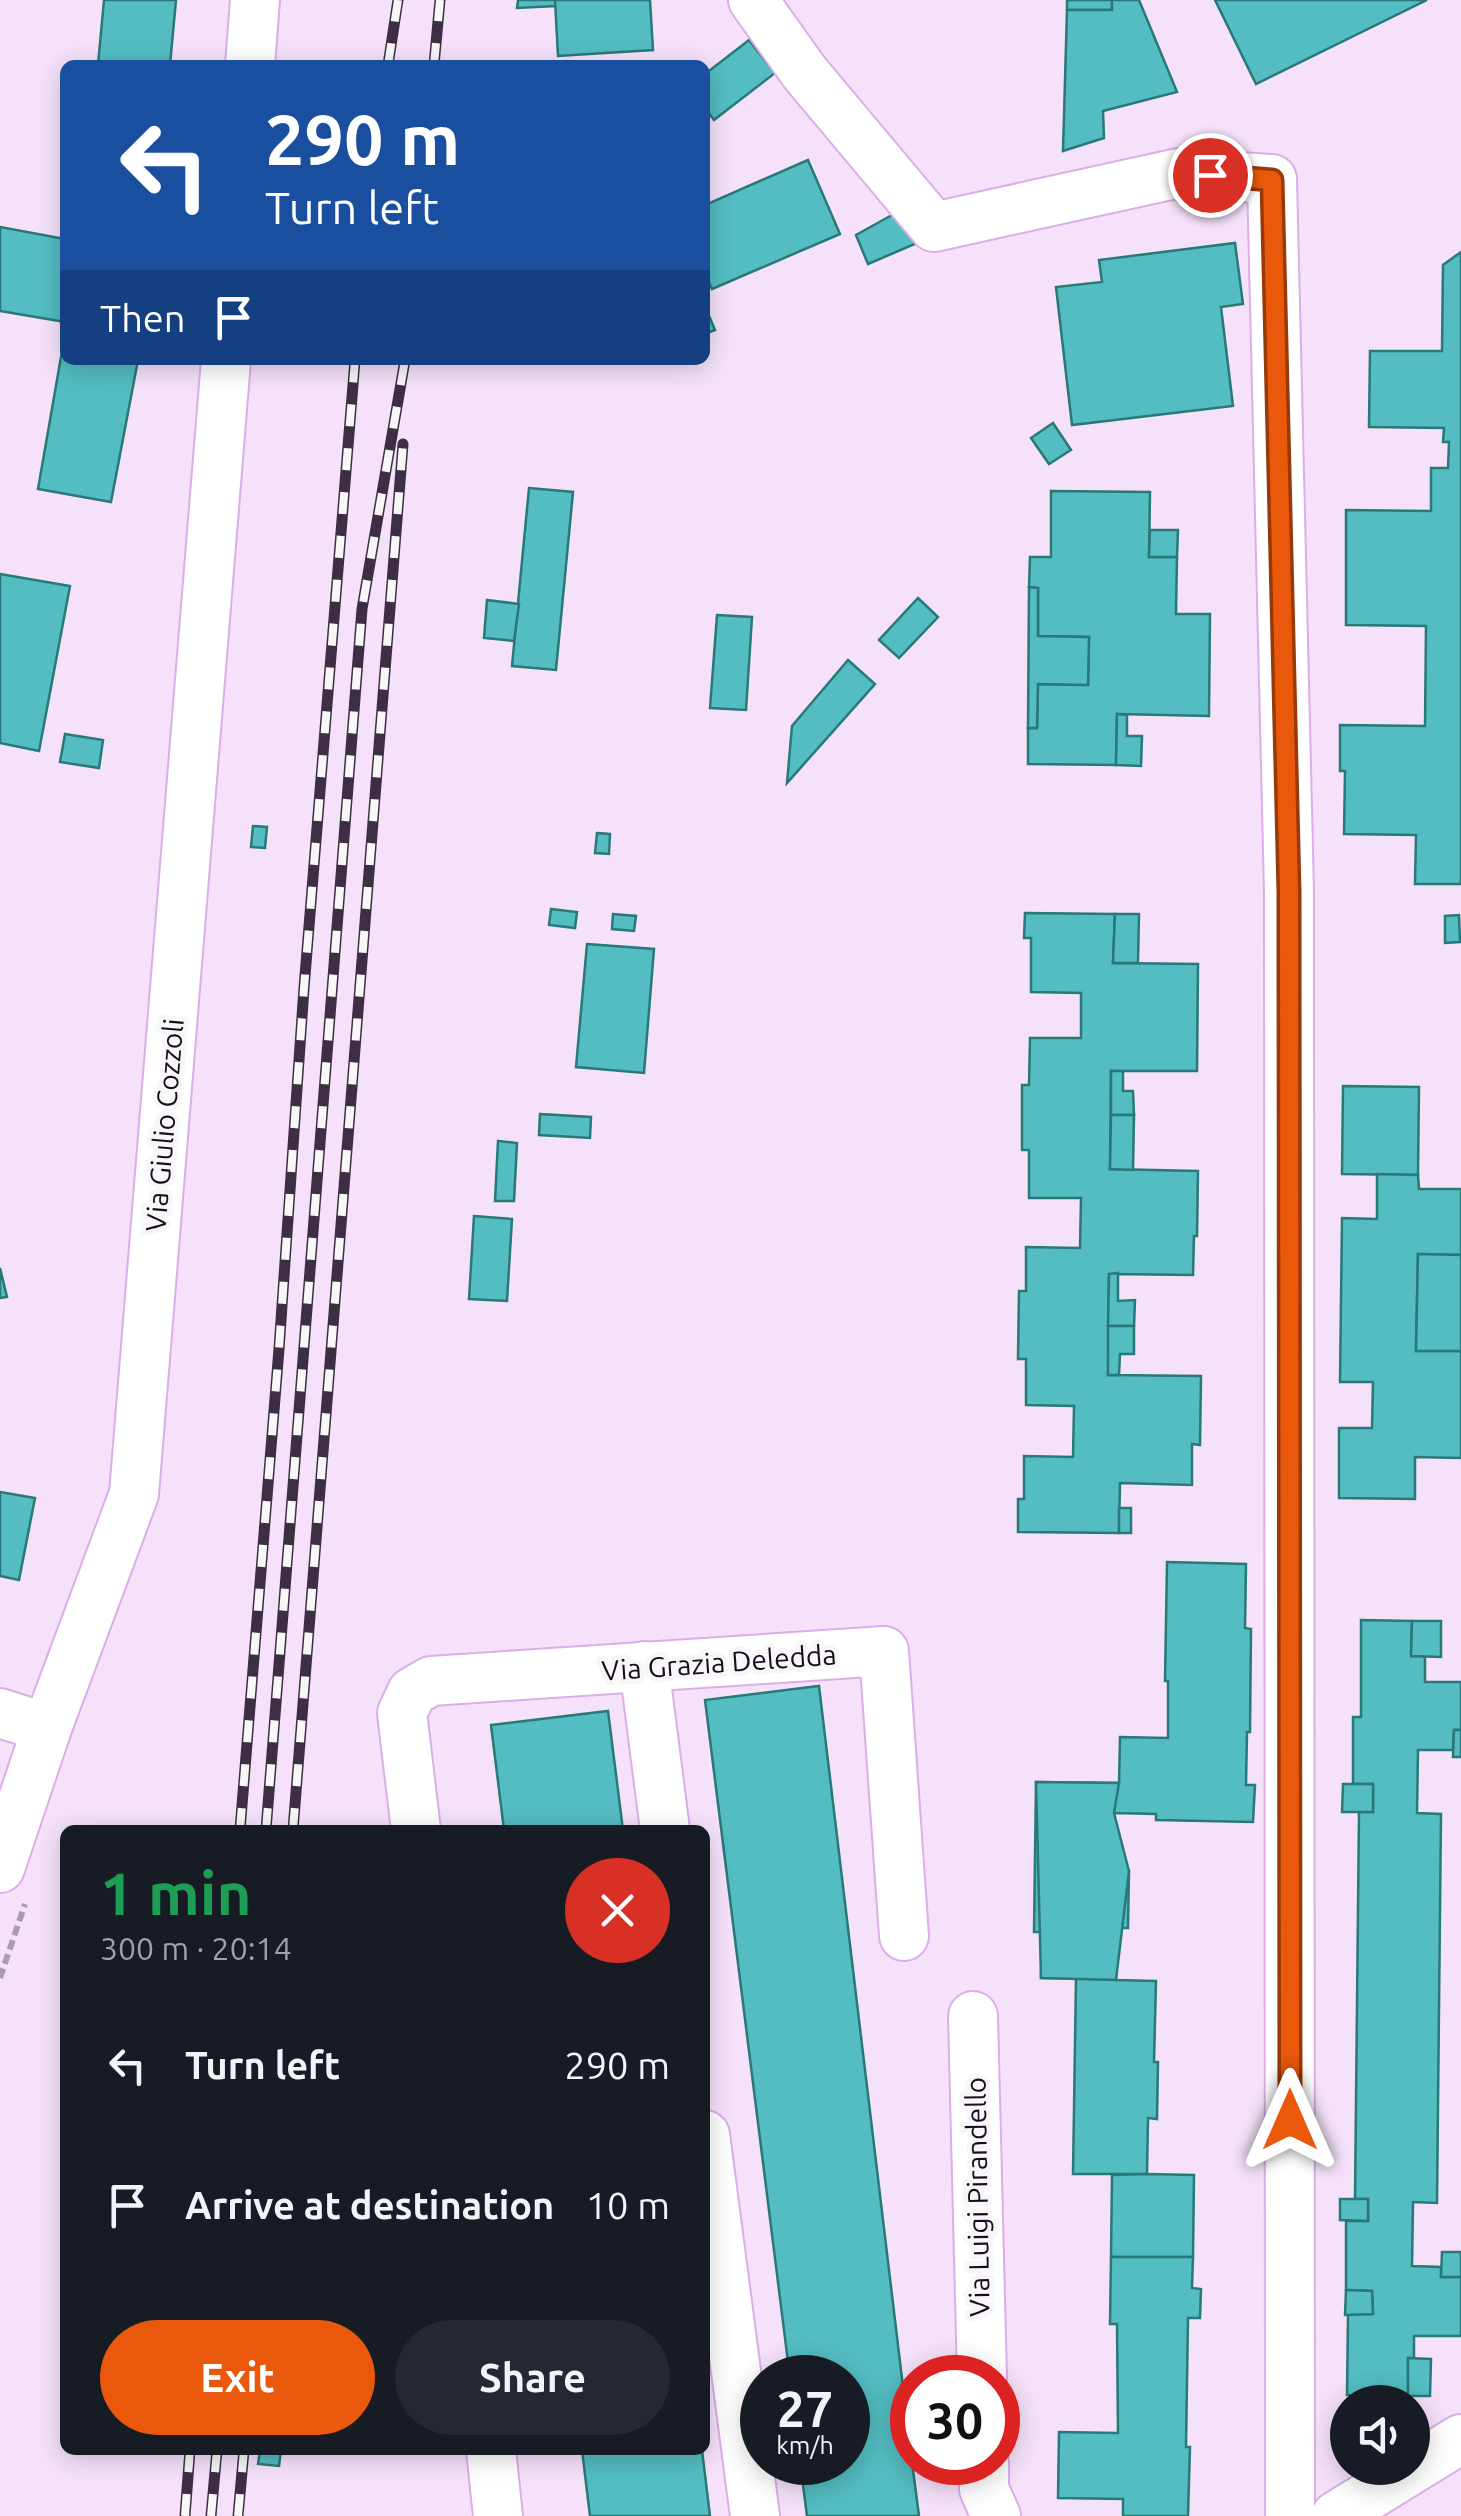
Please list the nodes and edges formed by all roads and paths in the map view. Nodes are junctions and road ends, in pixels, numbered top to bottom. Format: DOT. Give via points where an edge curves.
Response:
graph roads {
  1 [pos="255,0"];
  2 [pos="753,0"];
  3 [pos="250,60"];
  4 [pos="226,365"];
  5 [pos="644,1666"];
  6 [pos="0,1713"];
  7 [pos="47,1728"];
  8 [pos="415,1825"];
  9 [pos="664,1825"];
  10 [pos="0,1868"];
  11 [pos="904,1936"];
  12 [pos="973,2016"];
  13 [pos="710,2173"];
  14 [pos="981,2355"];
  15 [pos="1461,2440"];
  16 [pos="491,2455"];
  17 [pos="984,2485"];
  18 [pos="498,2516"];
  19 [pos="755,2516"];
  20 [pos="996,2516"];
  21 [pos="1290,2516"];
  22 [pos="1336,2516"];
  1 -- 3 [label="street"];
  2 -- 21 [label="street" via="934,226 1180,173 1272,180 1289,892"];
  4 -- 7 [label="street, Via Giulio Cozzoli" via="134,1494"];
  5 -- 8 [label="street, Via Grazia Deledda" via="431,1680 412,1692 402,1713"];
  5 -- 9 [label="street"];
  5 -- 11 [label="street, Via Grazia Deledda" via="884,1650"];
  6 -- 7 [label="street"];
  7 -- 10 [label="street, Via Giulio Cozzoli"];
  12 -- 14 [label="street, Via Luigi Pirandello"];
  13 -- 19 [label="street"];
  15 -- 22 [label="street"];
  16 -- 18 [label="street"];
  17 -- 20 [label="street"];
}
